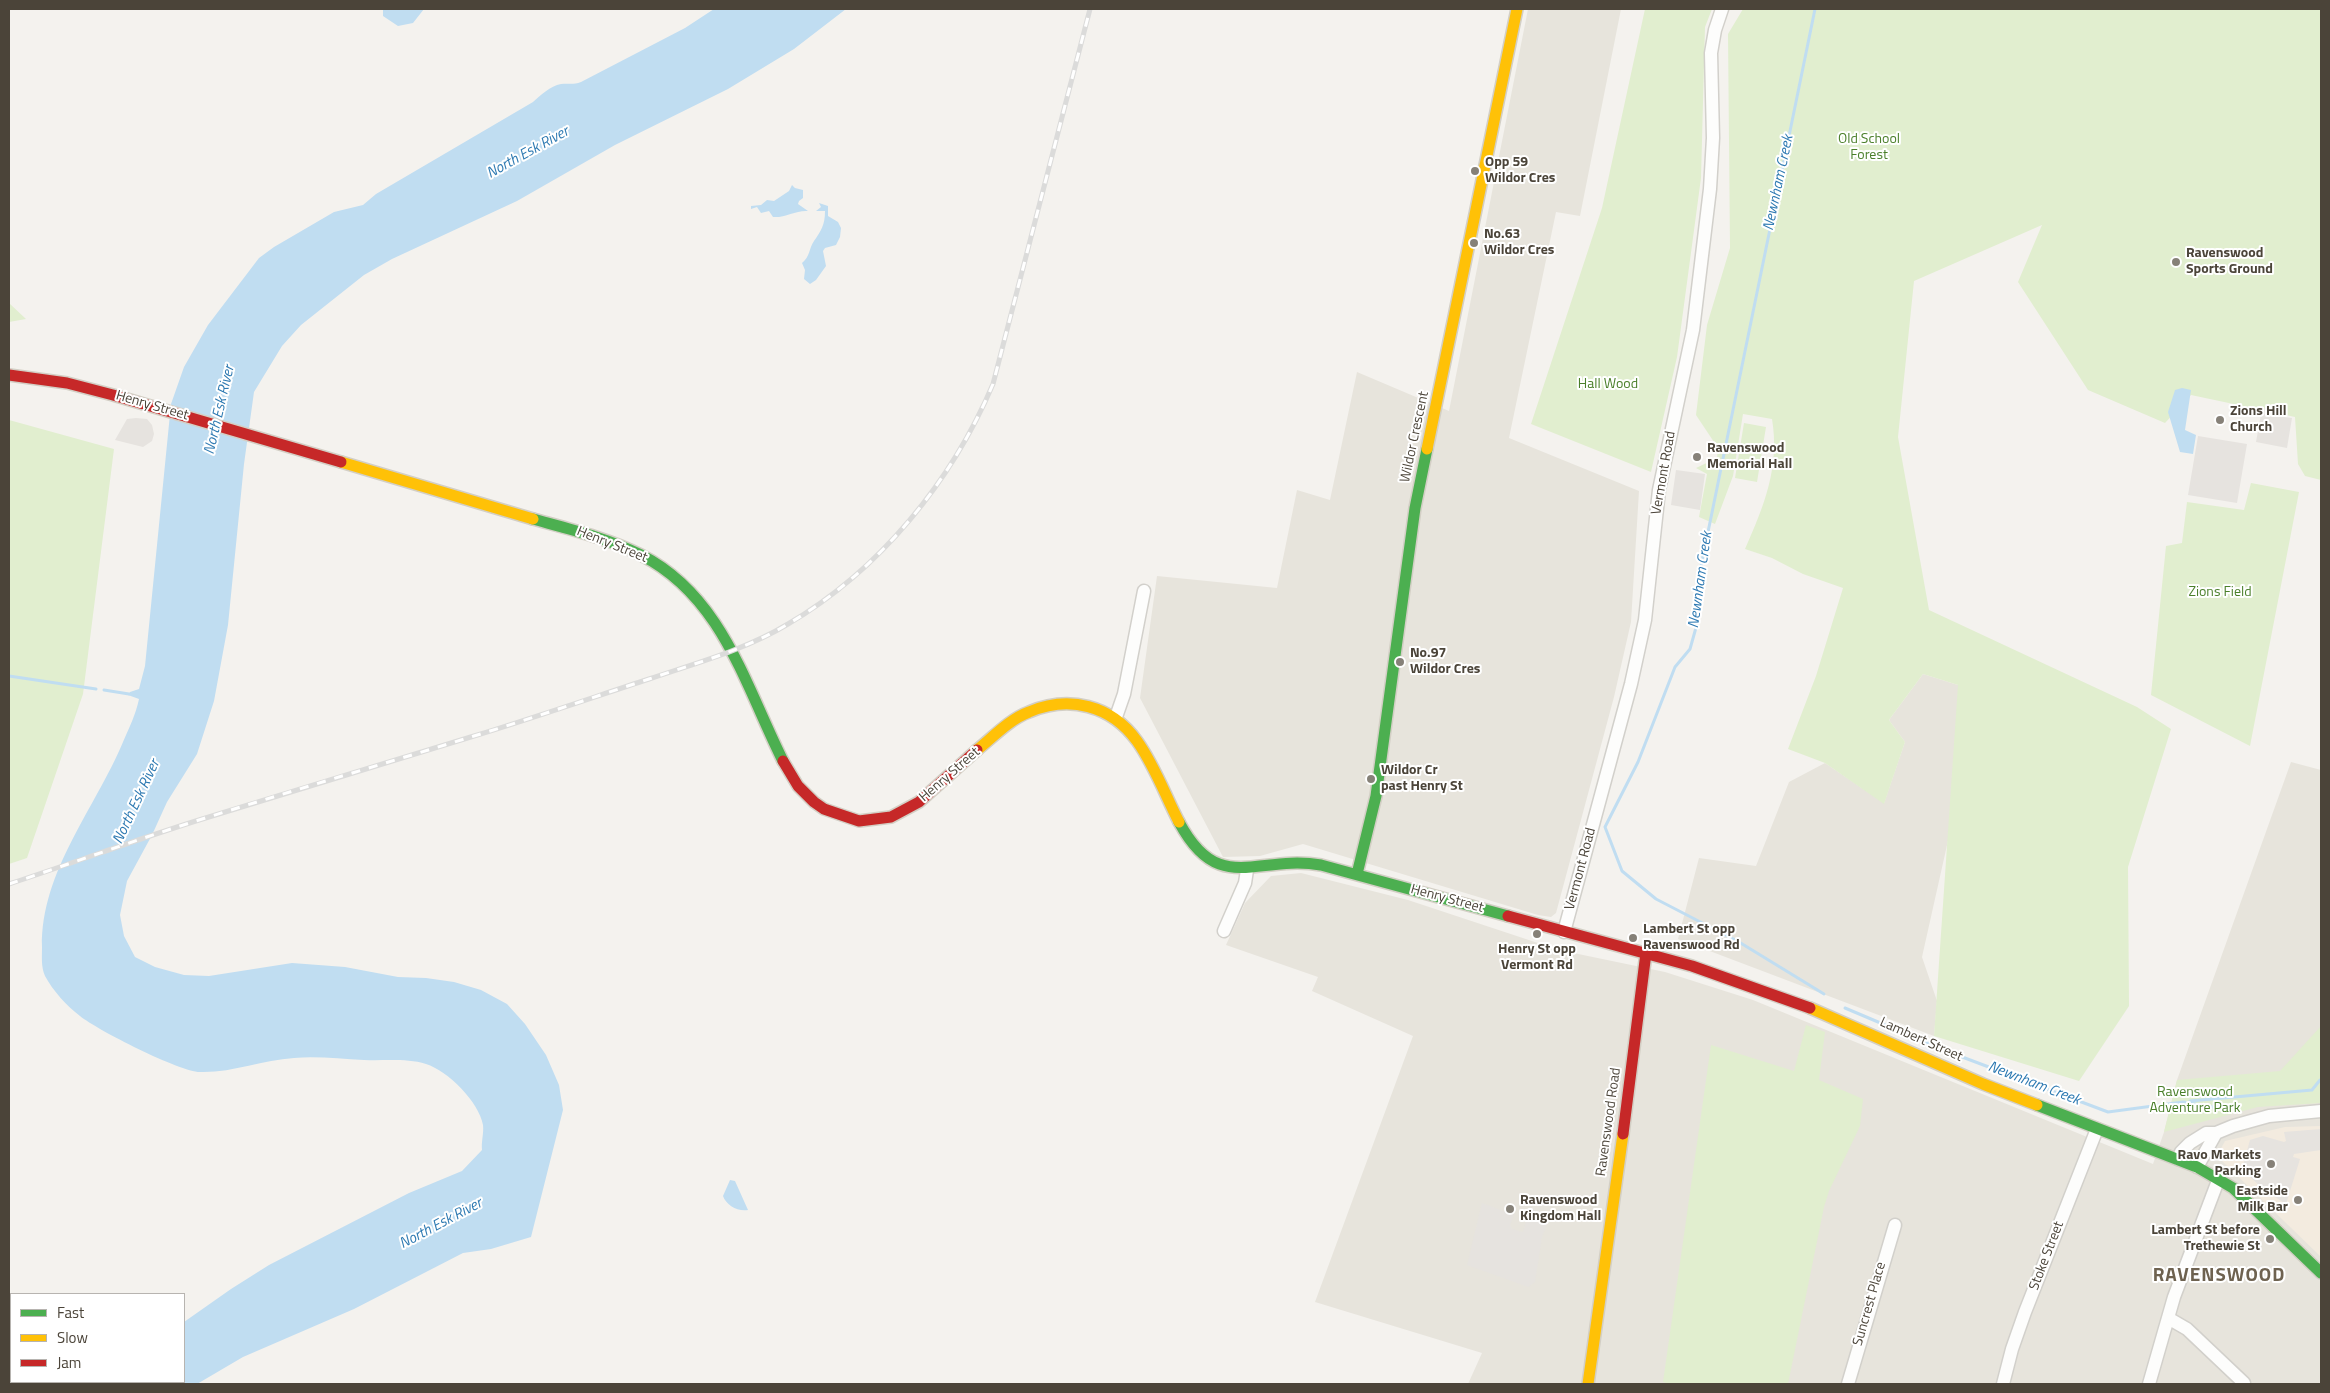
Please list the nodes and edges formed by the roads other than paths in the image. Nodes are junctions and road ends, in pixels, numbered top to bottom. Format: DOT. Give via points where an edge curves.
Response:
graph roads {
  1 [pos="1517,9"];
  2 [pos="1722,9"];
  3 [pos="9,375"];
  4 [pos="1144,591"];
  5 [pos="1116,717"];
  6 [pos="1247,870"];
  7 [pos="1357,874"];
  8 [pos="1224,931"];
  9 [pos="1564,932"];
  10 [pos="1646,953"];
  11 [pos="2321,1111"];
  12 [pos="2097,1129"];
  13 [pos="2216,1133"];
  14 [pos="2178,1159"];
  15 [pos="2197,1167"];
  16 [pos="2219,1178"];
  17 [pos="1895,1225"];
  18 [pos="2321,1273"];
  19 [pos="2168,1318"];
  20 [pos="2244,1383"];
  21 [pos="1588,1384"];
  22 [pos="1848,1384"];
  23 [pos="2003,1384"];
  24 [pos="2149,1384"];
  1 -- 7 [label="street, Wildor Crescent" via="1415,508 1376,796"];
  2 -- 9 [label="street, Vermont Road" via="1711,53 1713,138 1710,189 1693,330 1659,490 1645,620 1631,684"];
  3 -- 5 [label="street, Henry Street" via="67,383 113,395 589,535 638,553 658,564 693,593 718,624 792,778 812,801 840,816 872,820 902,813 930,794 1009,723 1032,710 1051,704 1072,703 1093,707"];
  4 -- 5 [label="street" via="1124,694"];
  5 -- 6 [label="street, Henry Street" via="1140,745 1196,850 1226,868"];
  6 -- 7 [label="street, Henry Street" via="1298,862"];
  6 -- 8 [label="street" via="1245,884"];
  7 -- 9 [label="street, Henry Street"];
  9 -- 10 [label="street, Henry Street"];
  10 -- 12 [label="street, Lambert Street" via="1795,1002 1983,1084"];
  10 -- 21 [label="street, Ravenswood Road"];
  11 -- 13 [label="street" via="2269,1116"];
  12 -- 14 [label="street, Lambert Street"];
  12 -- 23 [label="street, Stoke Street" via="2018,1330"];
  13 -- 14 [label="street" via="2200,1135 2181,1152"];
  13 -- 15 [label="street"];
  14 -- 15 [label="street, Lambert Street"];
  15 -- 16 [label="street, Lambert Street"];
  16 -- 18 [label="street, Lambert Street" via="2244,1197"];
  16 -- 19 [label="street"];
  17 -- 22 [label="street, Suncrest Place"];
  19 -- 20 [label="street" via="2187,1329"];
  19 -- 24 [label="street"];
}
